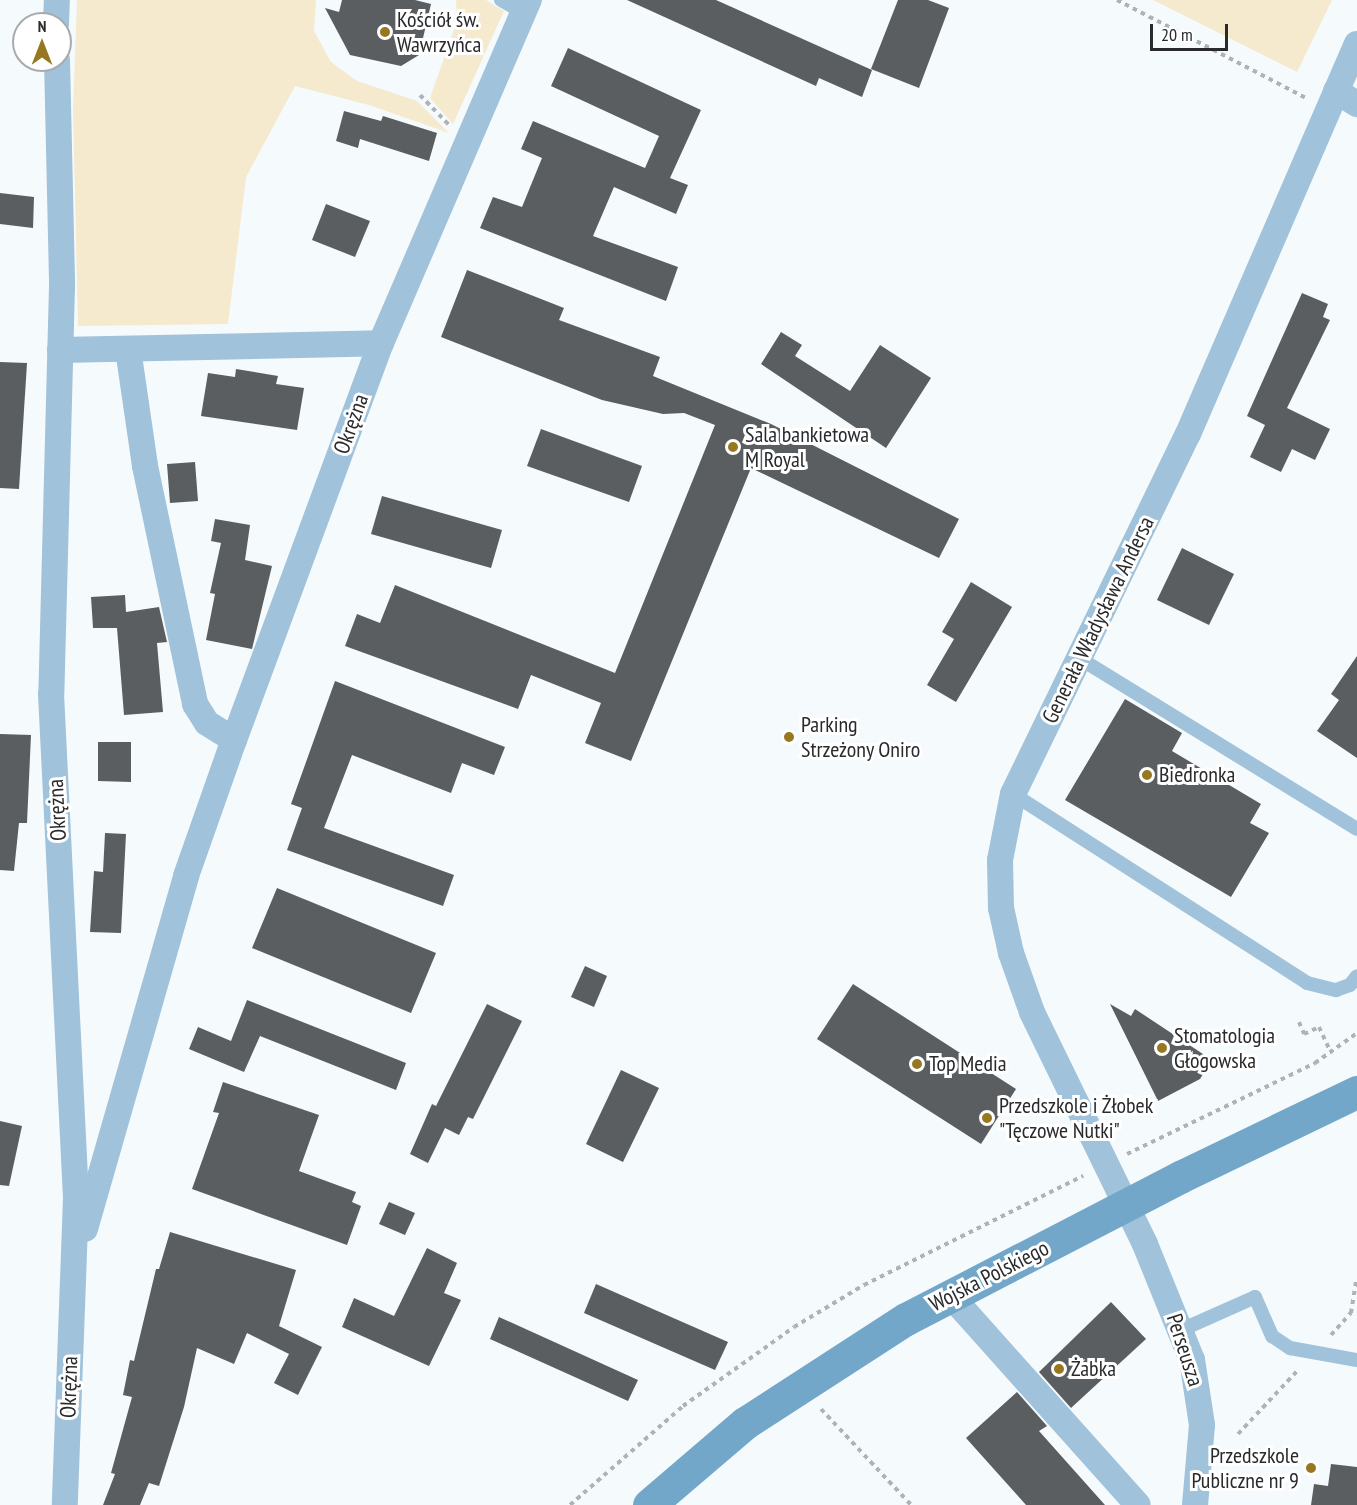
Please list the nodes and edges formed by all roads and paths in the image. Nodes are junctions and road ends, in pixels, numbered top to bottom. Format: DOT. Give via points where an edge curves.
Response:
graph roads {
  1 [pos="501,0"];
  2 [pos="1117,0"];
  3 [pos="526,6"];
  4 [pos="1357,44"];
  5 [pos="57,72"];
  6 [pos="420,95"];
  7 [pos="1347,98"];
  8 [pos="1313,102"];
  9 [pos="452,128"];
  10 [pos="381,344"];
  11 [pos="128,349"];
  12 [pos="60,350"];
  13 [pos="1079,658"];
  14 [pos="234,740"];
  15 [pos="1013,794"];
  16 [pos="1357,829"];
  17 [pos="1357,976"];
  18 [pos="1299,1022"];
  19 [pos="1357,1034"];
  20 [pos="1330,1051"];
  21 [pos="1357,1092"];
  22 [pos="1121,1157"];
  23 [pos="1088,1174"];
  24 [pos="1125,1205"];
  25 [pos="74,1270"];
  26 [pos="951,1296"];
  27 [pos="1180,1330"];
  28 [pos="1357,1360"];
  29 [pos="821,1409"];
  30 [pos="65,1505"];
  31 [pos="570,1505"];
  32 [pos="649,1505"];
  33 [pos="911,1505"];
  34 [pos="1138,1505"];
  35 [pos="1195,1505"];
  1 -- 3 [label="lane"];
  2 -- 8 [label="path"];
  3 -- 10 [label="street, Okrężna"];
  4 -- 7 [label="street, Generała Władysława Andersa"];
  5 -- 12 [label="street, Okrężna"];
  6 -- 9 [label="path"];
  7 -- 13 [label="street, Generała Władysława Andersa"];
  10 -- 11 [label="street"];
  10 -- 14 [label="street, Okrężna"];
  11 -- 12 [label="street"];
  11 -- 14 [label="street" via="145,466 195,704 207,723"];
  12 -- 25 [label="street, Okrężna" via="51,694 76,1197"];
  13 -- 15 [label="street, Generała Władysława Andersa"];
  13 -- 16 [label="lane"];
  14 -- 25 [label="street, Okrężna" via="186,876"];
  15 -- 17 [label="lane" via="1307,983 1336,990 1350,985"];
  15 -- 24 [label="street, Generała Władysława Andersa" via="1000,860 1001,908 1011,952 1032,1012"];
  18 -- 20 [label="path" via="1304,1034 1319,1027"];
  19 -- 20 [label="path"];
  20 -- 22 [label="path" via="1315,1063"];
  21 -- 24 [label="street, Wojska Polskiego"];
  23 -- 31 [label="path" via="864,1285 794,1327 683,1406"];
  24 -- 26 [label="street, Wojska Polskiego"];
  24 -- 27 [label="street, Perseusza"];
  25 -- 30 [label="street, Okrężna"];
  26 -- 32 [label="street, Wojska Polskiego" via="828,1366 754,1416"];
  26 -- 34 [label="street"];
  27 -- 28 [label="lane" via="1255,1297 1272,1336 1290,1348"];
  27 -- 35 [label="street, Perseusza" via="1192,1360 1201,1404"];
  29 -- 33 [label="path"];
}
